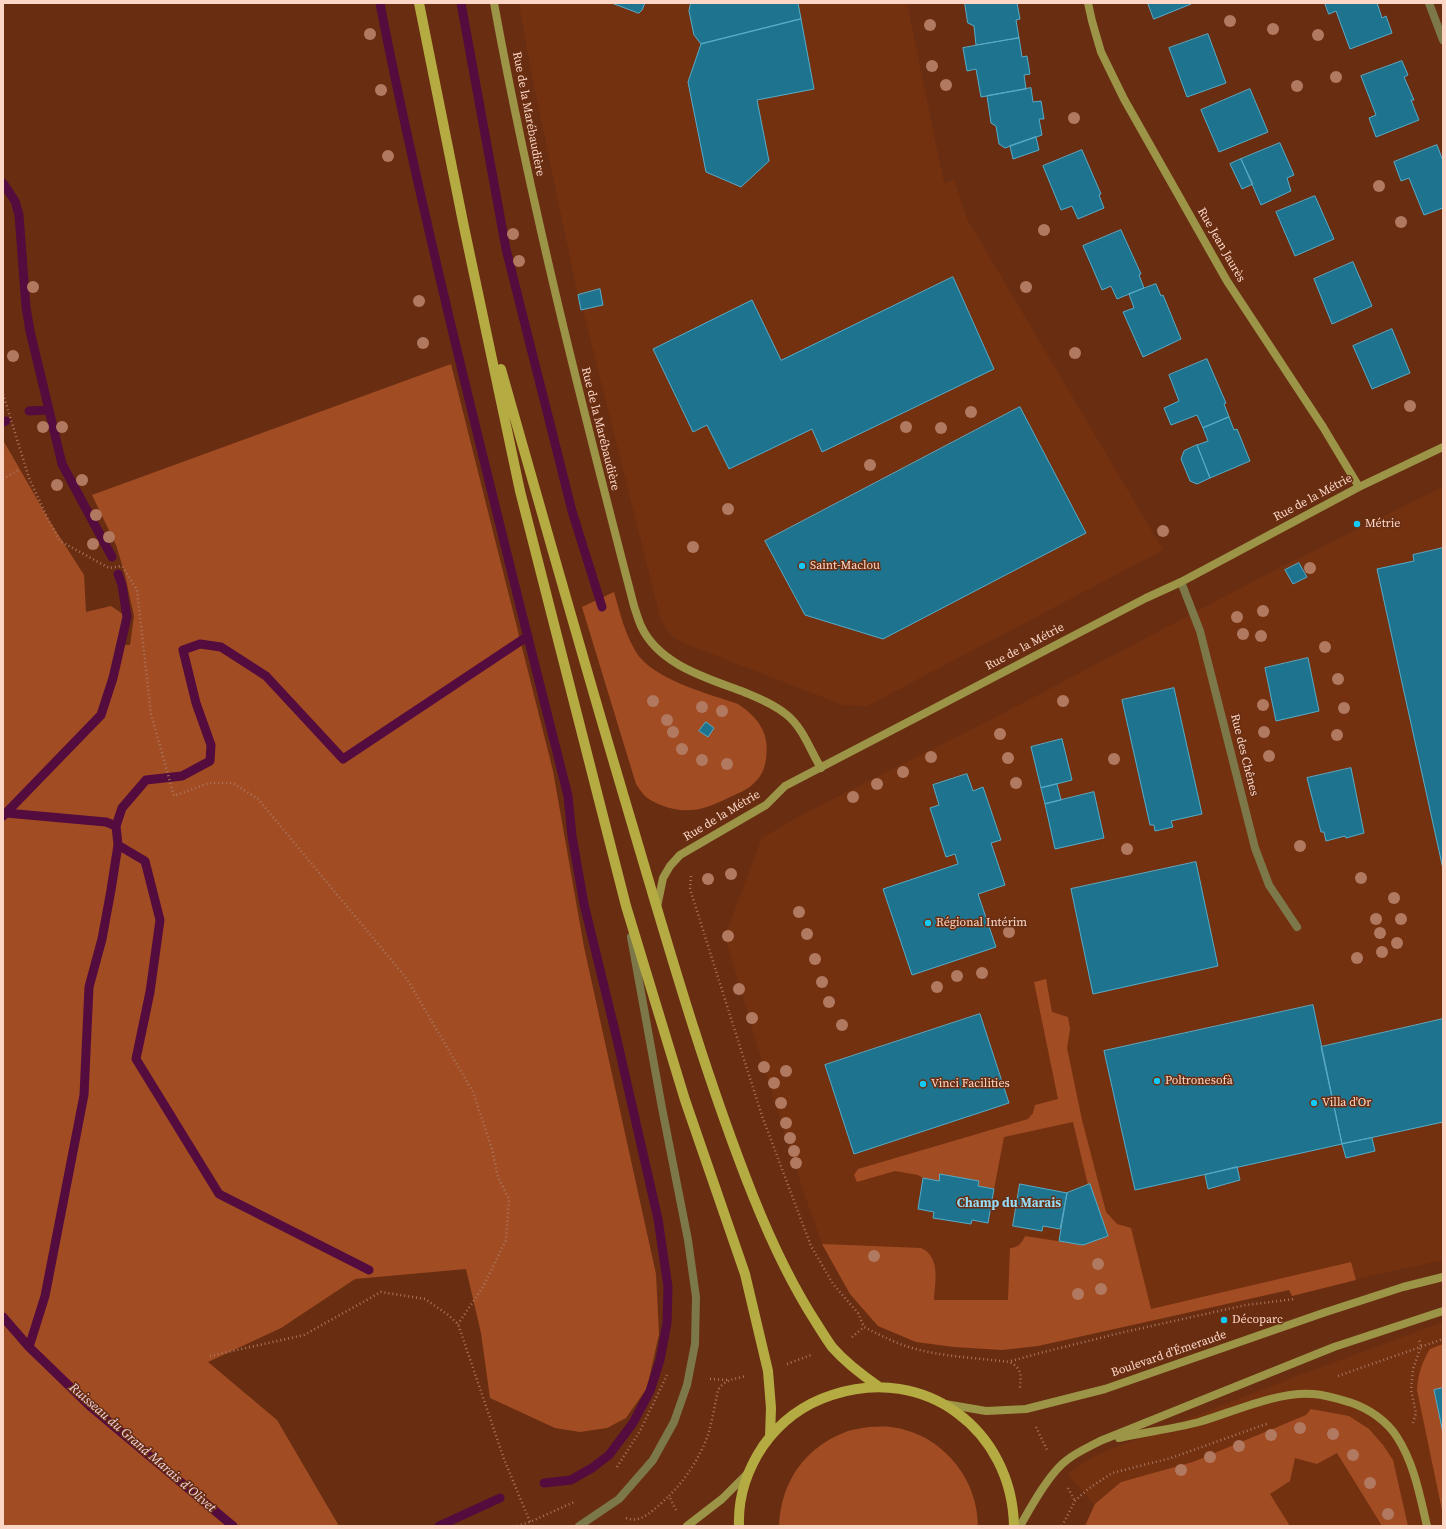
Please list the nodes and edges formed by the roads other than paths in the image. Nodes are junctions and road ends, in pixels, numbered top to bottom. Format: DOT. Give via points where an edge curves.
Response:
graph roads {
  1 [pos="419,3"];
  2 [pos="494,3"];
  3 [pos="1088,3"];
  4 [pos="1429,3"];
  5 [pos="1443,40"];
  6 [pos="476,283"];
  7 [pos="1443,447"];
  8 [pos="1359,487"];
  9 [pos="1181,582"];
  10 [pos="820,768"];
  11 [pos="626,906"];
  12 [pos="657,908"];
  13 [pos="1297,927"];
  14 [pos="1443,1277"];
  15 [pos="1443,1311"];
  16 [pos="878,1386"];
  17 [pos="944,1404"];
  18 [pos="770,1437"];
  19 [pos="1100,1441"];
  20 [pos="749,1472"];
  21 [pos="579,1526"];
  22 [pos="687,1526"];
  23 [pos="739,1526"];
  24 [pos="1014,1526"];
  25 [pos="1020,1526"];
  26 [pos="1427,1526"];
  1 -- 6 [label="main road"];
  2 -- 10 [label="street, Rue de la Marébaudière" via="532,194 560,317 634,606 642,627 653,644 678,664 754,696 787,715 800,729"];
  3 -- 8 [label="street, Rue Jean Jaurès" via="1101,52 1124,99 1227,281 1323,427"];
  4 -- 5 [label="street"];
  6 -- 11 [label="main road" via="520,491"];
  6 -- 12 [label="main road"];
  7 -- 8 [label="street, Rue de la Métrie"];
  8 -- 9 [label="street, Rue de la Métrie"];
  9 -- 10 [label="street, Rue de la Métrie"];
  9 -- 13 [label="street, Rue des Chênes" via="1200,630 1255,848 1269,885"];
  10 -- 12 [label="street, Rue de la Métrie" via="785,786 766,805 680,855 663,878"];
  11 -- 18 [label="main road" via="685,1100 745,1274 768,1371"];
  11 -- 21 [label="street" via="688,1240 696,1297 695,1344 687,1385 674,1422 652,1460 619,1499"];
  12 -- 16 [label="main road" via="711,1081 741,1166 780,1259 805,1307 832,1346 852,1367"];
  14 -- 17 [label="street, Boulevard d'Émeraude" via="1323,1313 1071,1399 1026,1410 986,1411"];
  15 -- 19 [label="street" via="1334,1348"];
  16 -- 17 [label="main road" via="923,1395"];
  16 -- 18 [label="main road" via="848,1390 818,1399 792,1416"];
  17 -- 24 [label="main road" via="979,1433 998,1459 1009,1483"];
  18 -- 20 [label="main road"];
  19 -- 25 [label="street" via="1066,1460"];
  19 -- 26 [label="street" via="1197,1422 1280,1396 1312,1394 1334,1397 1362,1407 1380,1419 1397,1437 1418,1486"];
  20 -- 22 [label="street" via="722,1499"];
  20 -- 23 [label="main road" via="742,1493"];
}
